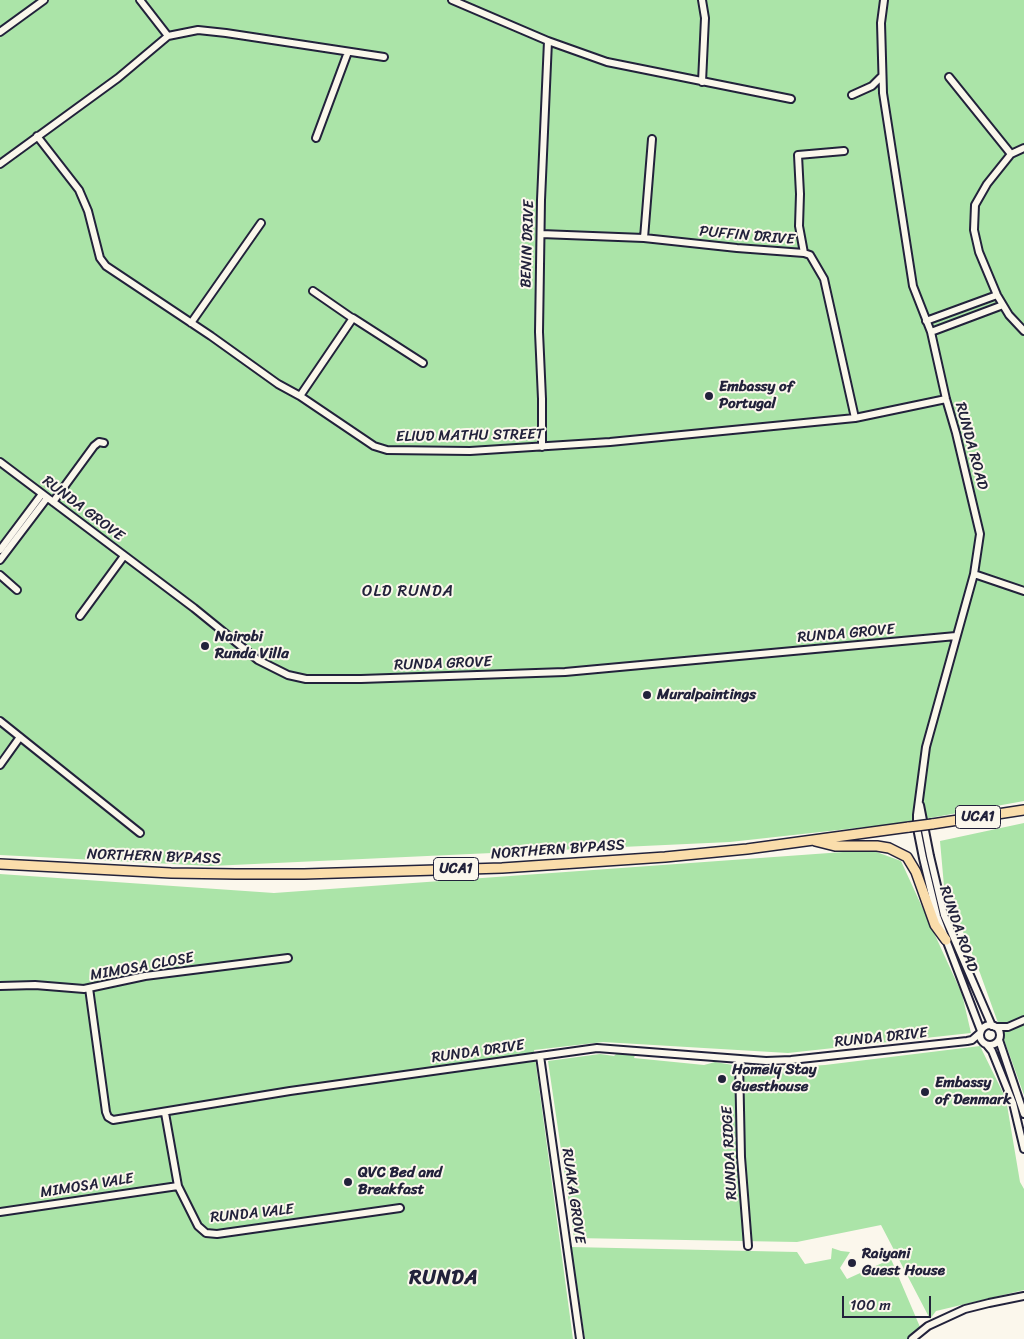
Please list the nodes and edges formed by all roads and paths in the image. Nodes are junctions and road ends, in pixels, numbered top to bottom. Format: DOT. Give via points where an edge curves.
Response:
graph roads {
  1 [pos="44,0"];
  2 [pos="140,0"];
  3 [pos="452,0"];
  4 [pos="702,0"];
  5 [pos="884,0"];
  6 [pos="0,32"];
  7 [pos="168,36"];
  8 [pos="548,41"];
  9 [pos="348,52"];
  10 [pos="384,57"];
  11 [pos="882,76"];
  12 [pos="949,77"];
  13 [pos="702,82"];
  14 [pos="852,94"];
  15 [pos="790,98"];
  16 [pos="37,136"];
  17 [pos="316,138"];
  18 [pos="652,139"];
  19 [pos="1024,148"];
  20 [pos="844,151"];
  21 [pos="1011,154"];
  22 [pos="0,164"];
  23 [pos="260,223"];
  24 [pos="542,234"];
  25 [pos="644,238"];
  26 [pos="804,253"];
  27 [pos="314,291"];
  28 [pos="996,295"];
  29 [pos="1003,305"];
  30 [pos="352,318"];
  31 [pos="926,321"];
  32 [pos="191,323"];
  33 [pos="1024,331"];
  34 [pos="931,332"];
  35 [pos="423,363"];
  36 [pos="300,396"];
  37 [pos="946,399"];
  38 [pos="855,418"];
  39 [pos="104,442"];
  40 [pos="542,447"];
  41 [pos="0,462"];
  42 [pos="48,498"];
  43 [pos="0,550"];
  44 [pos="124,556"];
  45 [pos="0,560"];
  46 [pos="974,574"];
  47 [pos="0,575"];
  48 [pos="17,590"];
  49 [pos="1024,591"];
  50 [pos="80,616"];
  51 [pos="956,636"];
  52 [pos="0,721"];
  53 [pos="20,737"];
  54 [pos="0,764"];
  55 [pos="919,804"];
  56 [pos="1024,810"];
  57 [pos="140,833"];
  58 [pos="814,840"];
  59 [pos="0,864"];
  60 [pos="946,940"];
  61 [pos="288,958"];
  62 [pos="0,986"];
  63 [pos="89,988"];
  64 [pos="1024,1020"];
  65 [pos="994,1026"];
  66 [pos="1008,1026"];
  67 [pos="981,1032"];
  68 [pos="999,1038"];
  69 [pos="972,1040"];
  70 [pos="984,1043"];
  71 [pos="540,1056"];
  72 [pos="739,1060"];
  73 [pos="165,1113"];
  74 [pos="1024,1114"];
  75 [pos="1024,1149"];
  76 [pos="178,1186"];
  77 [pos="400,1208"];
  78 [pos="0,1212"];
  79 [pos="748,1246"];
  80 [pos="1024,1296"];
  81 [pos="580,1339"];
  82 [pos="912,1339"];
  1 -- 6 [label="street"];
  2 -- 7 [label="street"];
  3 -- 8 [label="street"];
  4 -- 13 [label="street" via="705,18"];
  5 -- 11 [label="street, RUNDA ROAD"];
  7 -- 9 [label="street" via="198,30"];
  7 -- 16 [label="street" via="118,78"];
  8 -- 13 [label="street" via="607,62"];
  8 -- 24 [label="street, BENIN DRIVE"];
  9 -- 10 [label="street"];
  9 -- 17 [label="street"];
  11 -- 14 [label="street" via="872,86"];
  11 -- 31 [label="street, RUNDA ROAD" via="913,286"];
  12 -- 21 [label="street"];
  13 -- 15 [label="street"];
  16 -- 22 [label="street"];
  16 -- 32 [label="street, ELIUD MATHU STREET" via="79,190 100,258 106,266"];
  18 -- 25 [label="street"];
  19 -- 21 [label="street"];
  20 -- 26 [label="street" via="798,155 799,226"];
  21 -- 28 [label="street" via="974,205 974,230"];
  23 -- 32 [label="street"];
  24 -- 25 [label="street, PUFFIN DRIVE"];
  24 -- 40 [label="street, BENIN DRIVE" via="539,332"];
  25 -- 26 [label="street, PUFFIN DRIVE"];
  26 -- 38 [label="street, PUFFIN DRIVE" via="810,255 824,279"];
  27 -- 30 [label="street"];
  28 -- 29 [label="street"];
  28 -- 31 [label="street"];
  29 -- 33 [label="street"];
  29 -- 34 [label="street"];
  30 -- 35 [label="street"];
  30 -- 36 [label="street"];
  31 -- 34 [label="street, RUNDA ROAD"];
  32 -- 36 [label="street, ELIUD MATHU STREET"];
  34 -- 37 [label="street, RUNDA ROAD"];
  36 -- 40 [label="street, ELIUD MATHU STREET" via="374,446 387,450 470,451"];
  37 -- 38 [label="street, ELIUD MATHU STREET"];
  37 -- 46 [label="street, RUNDA ROAD" via="980,534"];
  38 -- 40 [label="street, ELIUD MATHU STREET"];
  39 -- 42 [label="street" via="94,446"];
  41 -- 42 [label="street, RUNDA GROVE"];
  42 -- 43 [label="street"];
  42 -- 44 [label="street, RUNDA GROVE"];
  42 -- 45 [label="street"];
  44 -- 50 [label="street"];
  44 -- 51 [label="street, RUNDA GROVE" via="258,660 288,675 306,679 566,672"];
  46 -- 49 [label="street"];
  46 -- 51 [label="street, RUNDA ROAD"];
  47 -- 48 [label="street"];
  51 -- 55 [label="street, RUNDA ROAD" via="926,747"];
  52 -- 53 [label="street"];
  53 -- 54 [label="street"];
  53 -- 57 [label="street"];
  55 -- 60 [label="street, RUNDA ROAD" via="917,828 937,916"];
  55 -- 65 [label="street, RUNDA ROAD" via="944,914"];
  56 -- 58 [label="main road, NORTHERN BYPASS / UCA1, bridge"];
  58 -- 59 [label="main road, NORTHERN BYPASS / UCA1" via="602,862 304,874 171,873"];
  58 -- 60 [label="main road" via="835,846 878,846 907,857 916,872 935,925"];
  60 -- 67 [label="street, RUNDA ROAD"];
  61 -- 63 [label="street, MIMOSA CLOSE" via="145,976"];
  62 -- 63 [label="street, MIMOSA CLOSE"];
  63 -- 73 [label="street, RUNDA DRIVE" via="108,1117 113,1120"];
  64 -- 66 [label="street"];
  65 -- 66 [label="street"];
  65 -- 67 [label="street" via="985,1027"];
  65 -- 68 [label="street" via="1000,1032"];
  66 -- 68 [label="street"];
  67 -- 69 [label="street"];
  67 -- 70 [label="street"];
  68 -- 70 [label="street" via="995,1044"];
  68 -- 74 [label="street"];
  69 -- 70 [label="street, RUNDA DRIVE"];
  69 -- 72 [label="street, RUNDA DRIVE" via="791,1060"];
  70 -- 75 [label="street" via="992,1051 1013,1103"];
  71 -- 72 [label="street, RUNDA DRIVE" via="597,1048"];
  71 -- 73 [label="street, RUNDA DRIVE" via="290,1091"];
  71 -- 81 [label="street, RUAKA GROVE"];
  72 -- 79 [label="street, RUNDA RIDGE" via="741,1157"];
  73 -- 76 [label="street, RUNDA VALE"];
  76 -- 77 [label="street, RUNDA VALE" via="198,1226 206,1233"];
  76 -- 78 [label="street, MIMOSA VALE"];
  80 -- 82 [label="street" via="965,1309 928,1326"];
}
